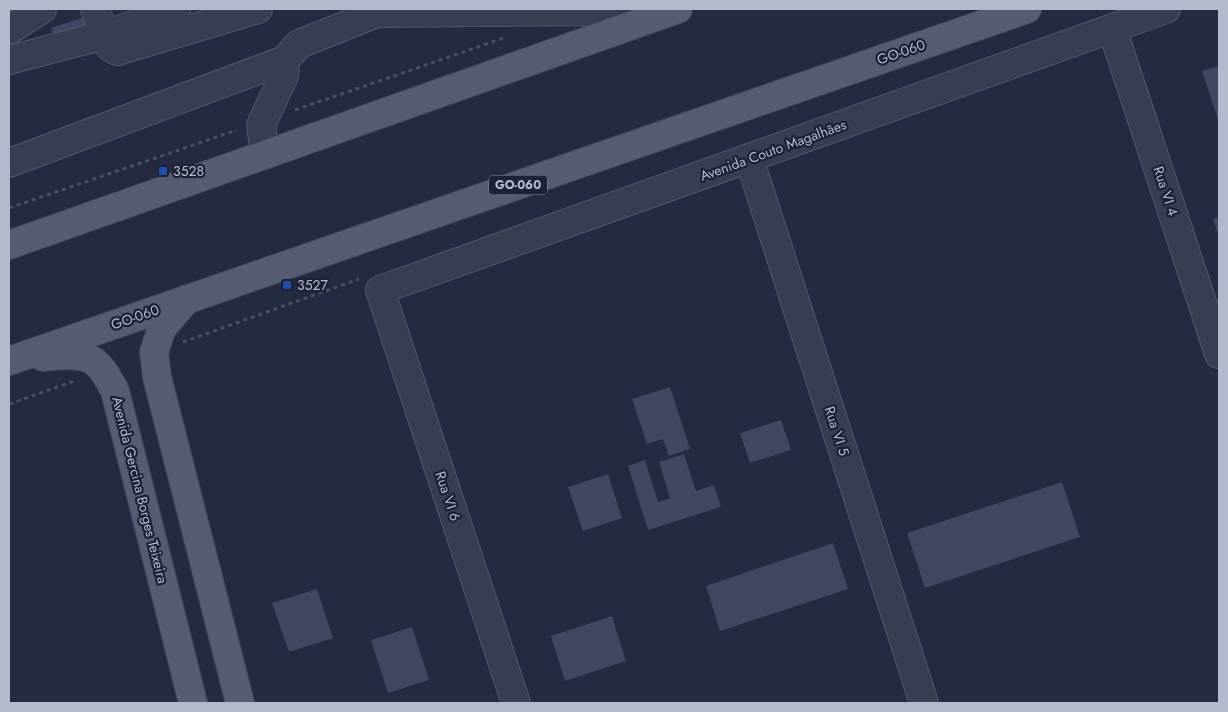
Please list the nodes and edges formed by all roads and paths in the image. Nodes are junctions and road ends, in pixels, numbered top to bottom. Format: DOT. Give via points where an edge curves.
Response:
graph roads {
  1 [pos="42,9"];
  2 [pos="95,9"];
  3 [pos="176,9"];
  4 [pos="258,9"];
  5 [pos="339,9"];
  6 [pos="678,9"];
  7 [pos="1027,9"];
  8 [pos="1166,9"];
  9 [pos="377,13"];
  10 [pos="644,20"];
  11 [pos="1112,28"];
  12 [pos="9,30"];
  13 [pos="105,35"];
  14 [pos="9,60"];
  15 [pos="285,60"];
  16 [pos="265,155"];
  17 [pos="749,158"];
  18 [pos="9,163"];
  19 [pos="9,245"];
  20 [pos="380,290"];
  21 [pos="187,299"];
  22 [pos="1219,354"];
  23 [pos="11,360"];
  24 [pos="193,703"];
  25 [pos="240,703"];
  26 [pos="516,703"];
  27 [pos="924,703"];
  1 -- 12 [label="street"];
  2 -- 13 [label="street"];
  3 -- 13 [label="street"];
  4 -- 13 [label="street" via="117,51 110,47"];
  5 -- 9 [label="street"];
  6 -- 10 [label="main road"];
  7 -- 21 [label="main road, GO-060 / GO-060"];
  8 -- 11 [label="street, Avenida Couto Magalhães"];
  9 -- 10 [label="street" via="582,11"];
  9 -- 15 [label="street" via="299,44"];
  10 -- 16 [label="main road"];
  11 -- 17 [label="street, Avenida Couto Magalhães"];
  11 -- 22 [label="street, Rua VI 4"];
  13 -- 14 [label="street"];
  15 -- 16 [label="street" via="284,76 260,125"];
  15 -- 18 [label="street"];
  16 -- 19 [label="main road"];
  17 -- 20 [label="street, Avenida Couto Magalhães"];
  17 -- 27 [label="street, Rua VI 5"];
  20 -- 26 [label="street, Rua VI 6"];
  21 -- 23 [label="main road, GO-060 / GO-060"];
  21 -- 25 [label="main road" via="162,328 154,352"];
  23 -- 24 [label="main road, Avenida Gercina Borges Teixeira" via="78,356 96,362 116,391"];
}
